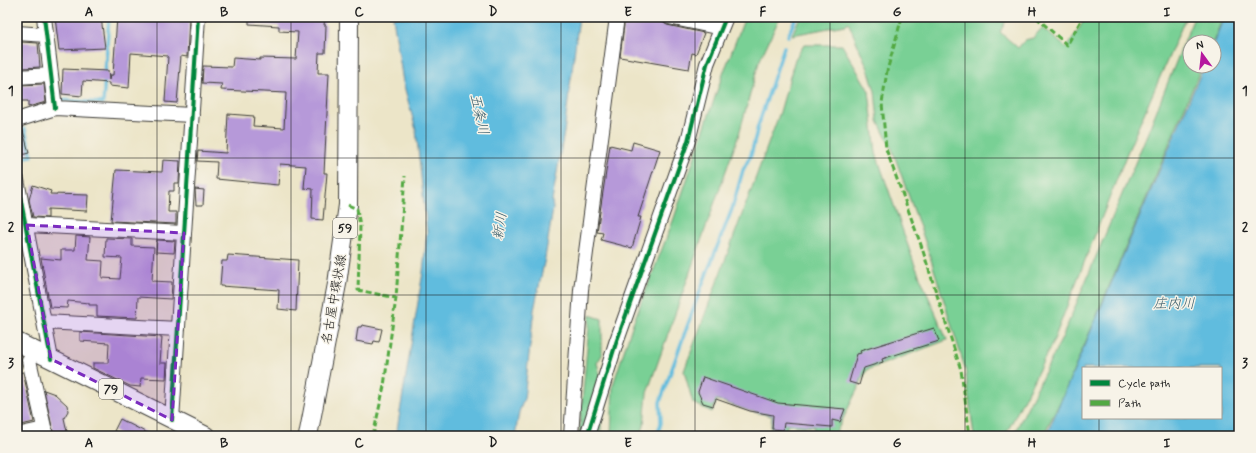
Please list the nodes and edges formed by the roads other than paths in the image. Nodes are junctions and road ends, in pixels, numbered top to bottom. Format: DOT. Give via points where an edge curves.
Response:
graph roads {
  1 [pos="44,17"];
  2 [pos="198,17"];
  3 [pos="348,17"];
  4 [pos="617,17"];
  5 [pos="669,17"];
  6 [pos="723,23"];
  7 [pos="17,33"];
  8 [pos="46,35"];
  9 [pos="51,75"];
  10 [pos="17,77"];
  11 [pos="56,108"];
  12 [pos="192,115"];
  13 [pos="17,120"];
  14 [pos="17,180"];
  15 [pos="26,225"];
  16 [pos="184,233"];
  17 [pos="44,322"];
  18 [pos="178,329"];
  19 [pos="17,342"];
  20 [pos="23,357"];
  21 [pos="51,359"];
  22 [pos="175,428"];
  23 [pos="45,432"];
  24 [pos="17,435"];
  25 [pos="206,436"];
  26 [pos="308,436"];
  27 [pos="571,436"];
  28 [pos="587,436"];
  1 -- 8 [label="street"];
  2 -- 12 [label="street"];
  3 -- 26 [label="main road, 名古屋中環状線 / 59" via="348,205 337,284"];
  4 -- 27 [label="street" via="581,290"];
  5 -- 6 [label="street"];
  6 -- 28 [label="street" via="707,64 688,141 616,343"];
  7 -- 8 [label="street"];
  8 -- 9 [label="street"];
  9 -- 10 [label="street"];
  9 -- 11 [label="street"];
  11 -- 12 [label="street"];
  11 -- 13 [label="street"];
  12 -- 16 [label="street"];
  14 -- 15 [label="street"];
  15 -- 16 [label="street"];
  15 -- 17 [label="street"];
  16 -- 18 [label="street"];
  17 -- 18 [label="street"];
  17 -- 21 [label="street"];
  18 -- 22 [label="street"];
  19 -- 21 [label="main road, 79"];
  20 -- 22 [label="main road, 79"];
  20 -- 23 [label="street"];
  21 -- 22 [label="main road, 79"];
  22 -- 25 [label="main road, 79"];
  23 -- 24 [label="street"];
}
